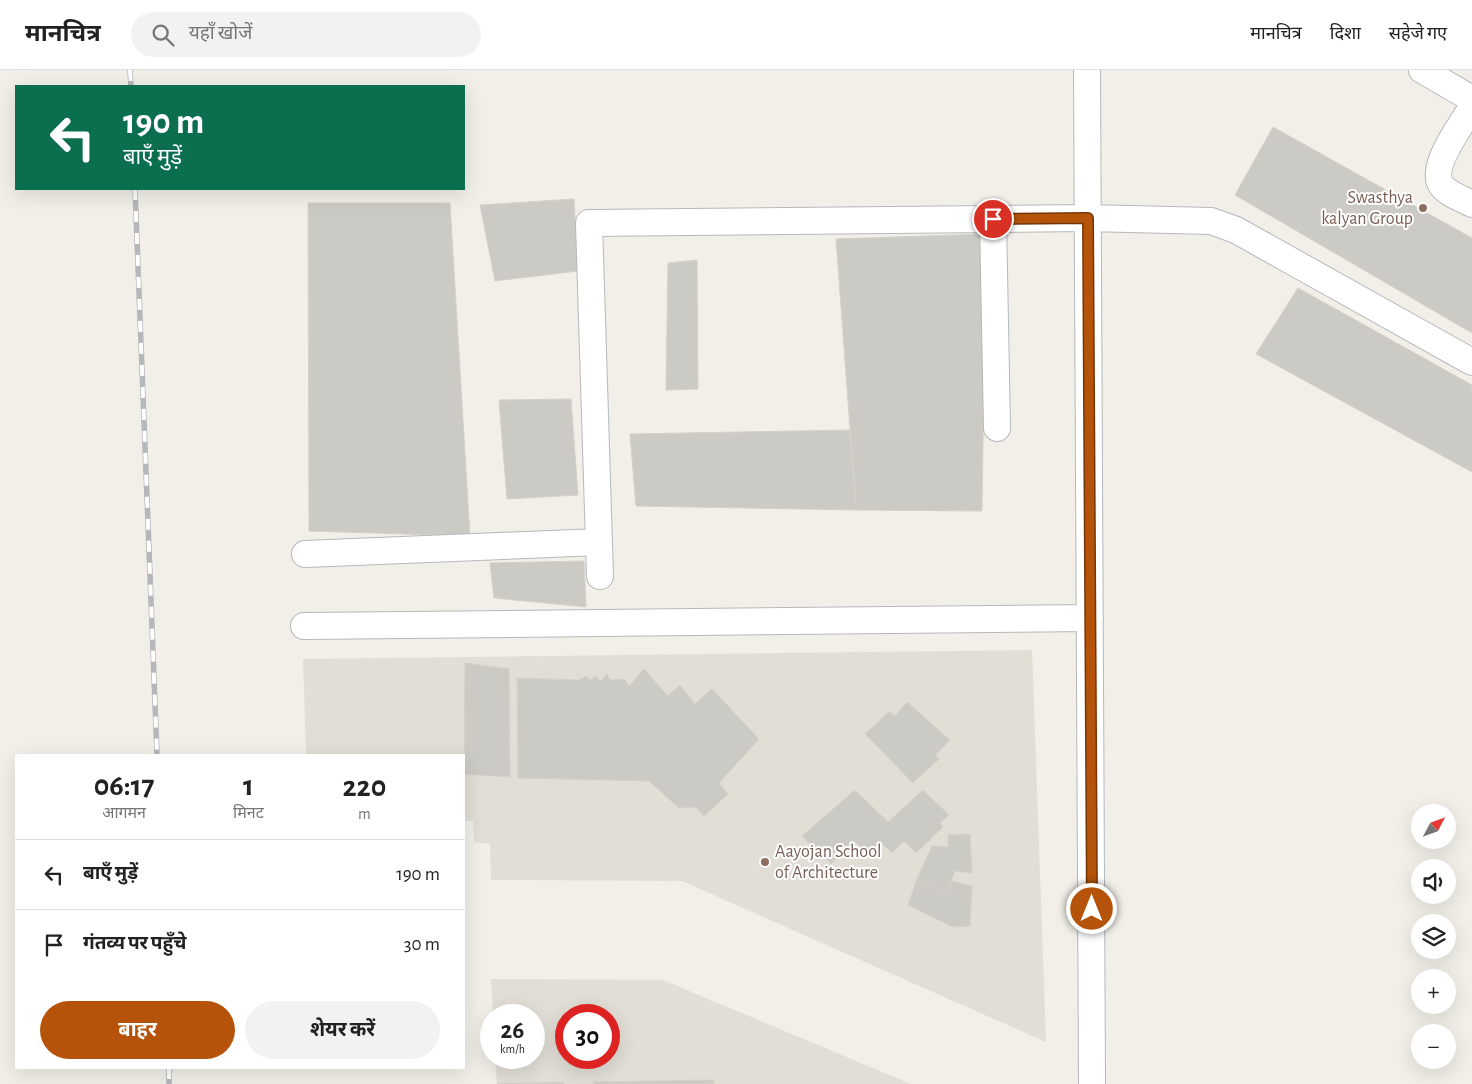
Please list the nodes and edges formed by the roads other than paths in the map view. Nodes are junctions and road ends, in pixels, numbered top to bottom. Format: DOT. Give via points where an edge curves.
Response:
graph roads {
  1 [pos="1087,70"];
  2 [pos="1422,70"];
  3 [pos="1472,99"];
  4 [pos="1472,106"];
  5 [pos="1472,204"];
  6 [pos="1088,218"];
  7 [pos="993,219"];
  8 [pos="1472,362"];
  9 [pos="997,428"];
  10 [pos="599,542"];
  11 [pos="305,554"];
  12 [pos="600,576"];
  13 [pos="1090,618"];
  14 [pos="304,626"];
  15 [pos="1092,1084"];
  1 -- 6 [label="street"];
  2 -- 3 [label="street"];
  4 -- 5 [label="street" via="1439,164 1437,177 1443,187"];
  6 -- 7 [label="street"];
  6 -- 8 [label="street" via="1212,221 1236,230"];
  6 -- 13 [label="street"];
  7 -- 9 [label="street"];
  7 -- 10 [label="street" via="589,223"];
  10 -- 11 [label="street"];
  10 -- 12 [label="street"];
  13 -- 14 [label="street"];
  13 -- 15 [label="street"];
}
